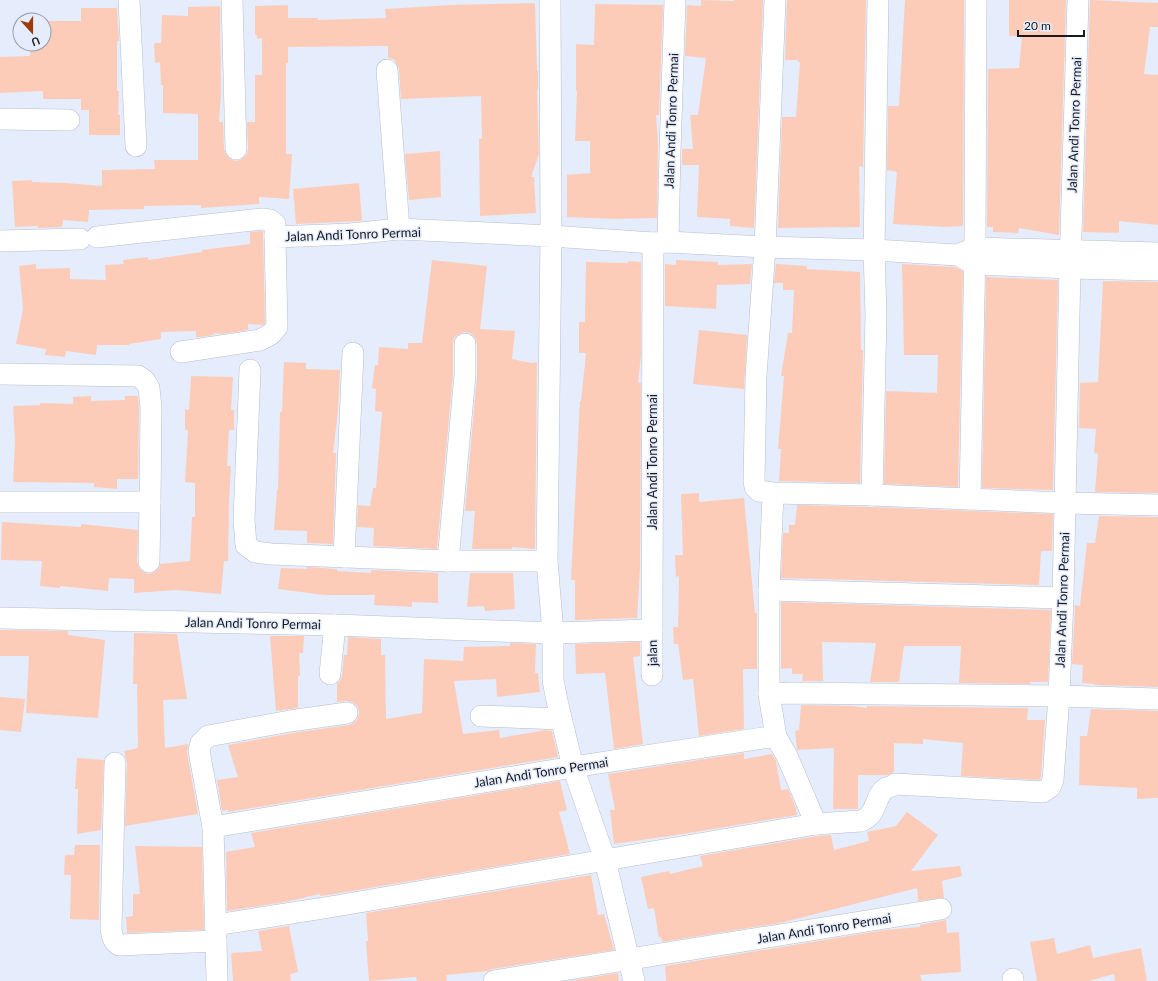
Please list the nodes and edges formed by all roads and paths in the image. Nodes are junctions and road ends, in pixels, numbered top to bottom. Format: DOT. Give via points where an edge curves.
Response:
graph roads {
  1 [pos="129,0"];
  2 [pos="232,0"];
  3 [pos="550,0"];
  4 [pos="675,0"];
  5 [pos="775,0"];
  6 [pos="878,0"];
  7 [pos="976,0"];
  8 [pos="1078,0"];
  9 [pos="387,70"];
  10 [pos="0,119"];
  11 [pos="69,120"];
  12 [pos="136,146"];
  13 [pos="236,149"];
  14 [pos="399,230"];
  15 [pos="551,236"];
  16 [pos="275,237"];
  17 [pos="0,241"];
  18 [pos="660,243"];
  19 [pos="765,247"];
  20 [pos="874,250"];
  21 [pos="1158,253"];
  22 [pos="969,256"];
  23 [pos="1070,259"];
  24 [pos="1158,270"];
  25 [pos="465,344"];
  26 [pos="181,352"];
  27 [pos="353,353"];
  28 [pos="250,370"];
  29 [pos="0,374"];
  30 [pos="773,493"];
  31 [pos="872,495"];
  32 [pos="970,499"];
  33 [pos="0,502"];
  34 [pos="150,502"];
  35 [pos="1065,503"];
  36 [pos="1158,505"];
  37 [pos="344,557"];
  38 [pos="448,561"];
  39 [pos="547,561"];
  40 [pos="149,562"];
  41 [pos="769,590"];
  42 [pos="1063,598"];
  43 [pos="0,618"];
  44 [pos="334,625"];
  45 [pos="652,630"];
  46 [pos="553,633"];
  47 [pos="330,674"];
  48 [pos="652,675"];
  49 [pos="769,694"];
  50 [pos="1060,696"];
  51 [pos="1158,699"];
  52 [pos="559,710"];
  53 [pos="347,713"];
  54 [pos="481,716"];
  55 [pos="776,737"];
  56 [pos="115,763"];
  57 [pos="573,767"];
  58 [pos="816,824"];
  59 [pos="212,827"];
  60 [pos="605,860"];
  61 [pos="941,909"];
  62 [pos="216,933"];
  63 [pos="630,959"];
  64 [pos="217,981"];
  65 [pos="494,981"];
  66 [pos="634,981"];
  1 -- 12 [label="street"];
  2 -- 13 [label="street"];
  3 -- 15 [label="street"];
  4 -- 18 [label="street, Jalan Andi Tonro Permai" via="670,150"];
  5 -- 19 [label="street"];
  6 -- 20 [label="street"];
  7 -- 22 [label="street"];
  8 -- 23 [label="street, Jalan Andi Tonro Permai"];
  9 -- 14 [label="street"];
  10 -- 11 [label="street"];
  14 -- 15 [label="street, Jalan Andi Tonro Permai"];
  14 -- 16 [label="street, Jalan Andi Tonro Permai"];
  15 -- 18 [label="street, Jalan Andi Tonro Permai"];
  15 -- 39 [label="street"];
  16 -- 17 [label="street, Jalan Andi Tonro Permai" via="275,224 262,219 88,238"];
  16 -- 26 [label="street, Jalan Andi Tonro Permai" via="277,327 260,340"];
  18 -- 19 [label="street, Jalan Andi Tonro Permai"];
  18 -- 45 [label="street, Jalan Andi Tonro Permai"];
  19 -- 20 [label="street, Jalan Andi Tonro Permai"];
  19 -- 30 [label="street" via="756,376 754,481 759,491"];
  20 -- 22 [label="street, Jalan Andi Tonro Permai"];
  20 -- 31 [label="street" via="876,314"];
  21 -- 23 [label="street, Jalan Andi Tonro Permai"];
  22 -- 23 [label="street, Jalan Andi Tonro Permai"];
  22 -- 32 [label="street"];
  23 -- 24 [label="street, Jalan Andi Tonro Permai"];
  23 -- 35 [label="street, Jalan Andi Tonro Permai"];
  25 -- 38 [label="street" via="465,375"];
  27 -- 37 [label="street"];
  28 -- 37 [label="street" via="244,520 246,545 255,552 271,554"];
  29 -- 34 [label="street" via="138,376 145,381 149,388 151,408"];
  30 -- 31 [label="street"];
  30 -- 41 [label="street"];
  31 -- 32 [label="street"];
  32 -- 35 [label="street"];
  33 -- 34 [label="street"];
  34 -- 40 [label="street"];
  35 -- 36 [label="street"];
  35 -- 42 [label="street, Jalan Andi Tonro Permai"];
  37 -- 38 [label="street"];
  38 -- 39 [label="street"];
  39 -- 46 [label="street"];
  41 -- 42 [label="street"];
  41 -- 49 [label="street"];
  42 -- 50 [label="street, Jalan Andi Tonro Permai"];
  43 -- 44 [label="street, Jalan Andi Tonro Permai"];
  44 -- 46 [label="street, Jalan Andi Tonro Permai"];
  44 -- 47 [label="street"];
  45 -- 46 [label="street, Jalan Andi Tonro Permai"];
  45 -- 48 [label="street, jalan"];
  46 -- 52 [label="street" via="553,680"];
  49 -- 50 [label="street"];
  49 -- 55 [label="street"];
  50 -- 51 [label="street"];
  50 -- 58 [label="street, Jalan Andi Tonro Permai" via="1053,780 1050,787 1042,792 895,784 881,795 867,819"];
  52 -- 54 [label="street"];
  52 -- 57 [label="street"];
  53 -- 59 [label="street" via="208,736 198,751"];
  55 -- 57 [label="street, Jalan Andi Tonro Permai"];
  55 -- 58 [label="street" via="787,756"];
  56 -- 62 [label="street, Jalan Andi Tonro Permai" via="111,929 113,939 120,945"];
  57 -- 59 [label="street, Jalan Andi Tonro Permai"];
  57 -- 60 [label="street"];
  58 -- 60 [label="street, Jalan Andi Tonro Permai"];
  59 -- 62 [label="street"];
  60 -- 62 [label="street, Jalan Andi Tonro Permai"];
  60 -- 63 [label="street"];
  61 -- 63 [label="street, Jalan Andi Tonro Permai"];
  62 -- 64 [label="street"];
  63 -- 65 [label="street, Jalan Andi Tonro Permai"];
  63 -- 66 [label="street"];
}
